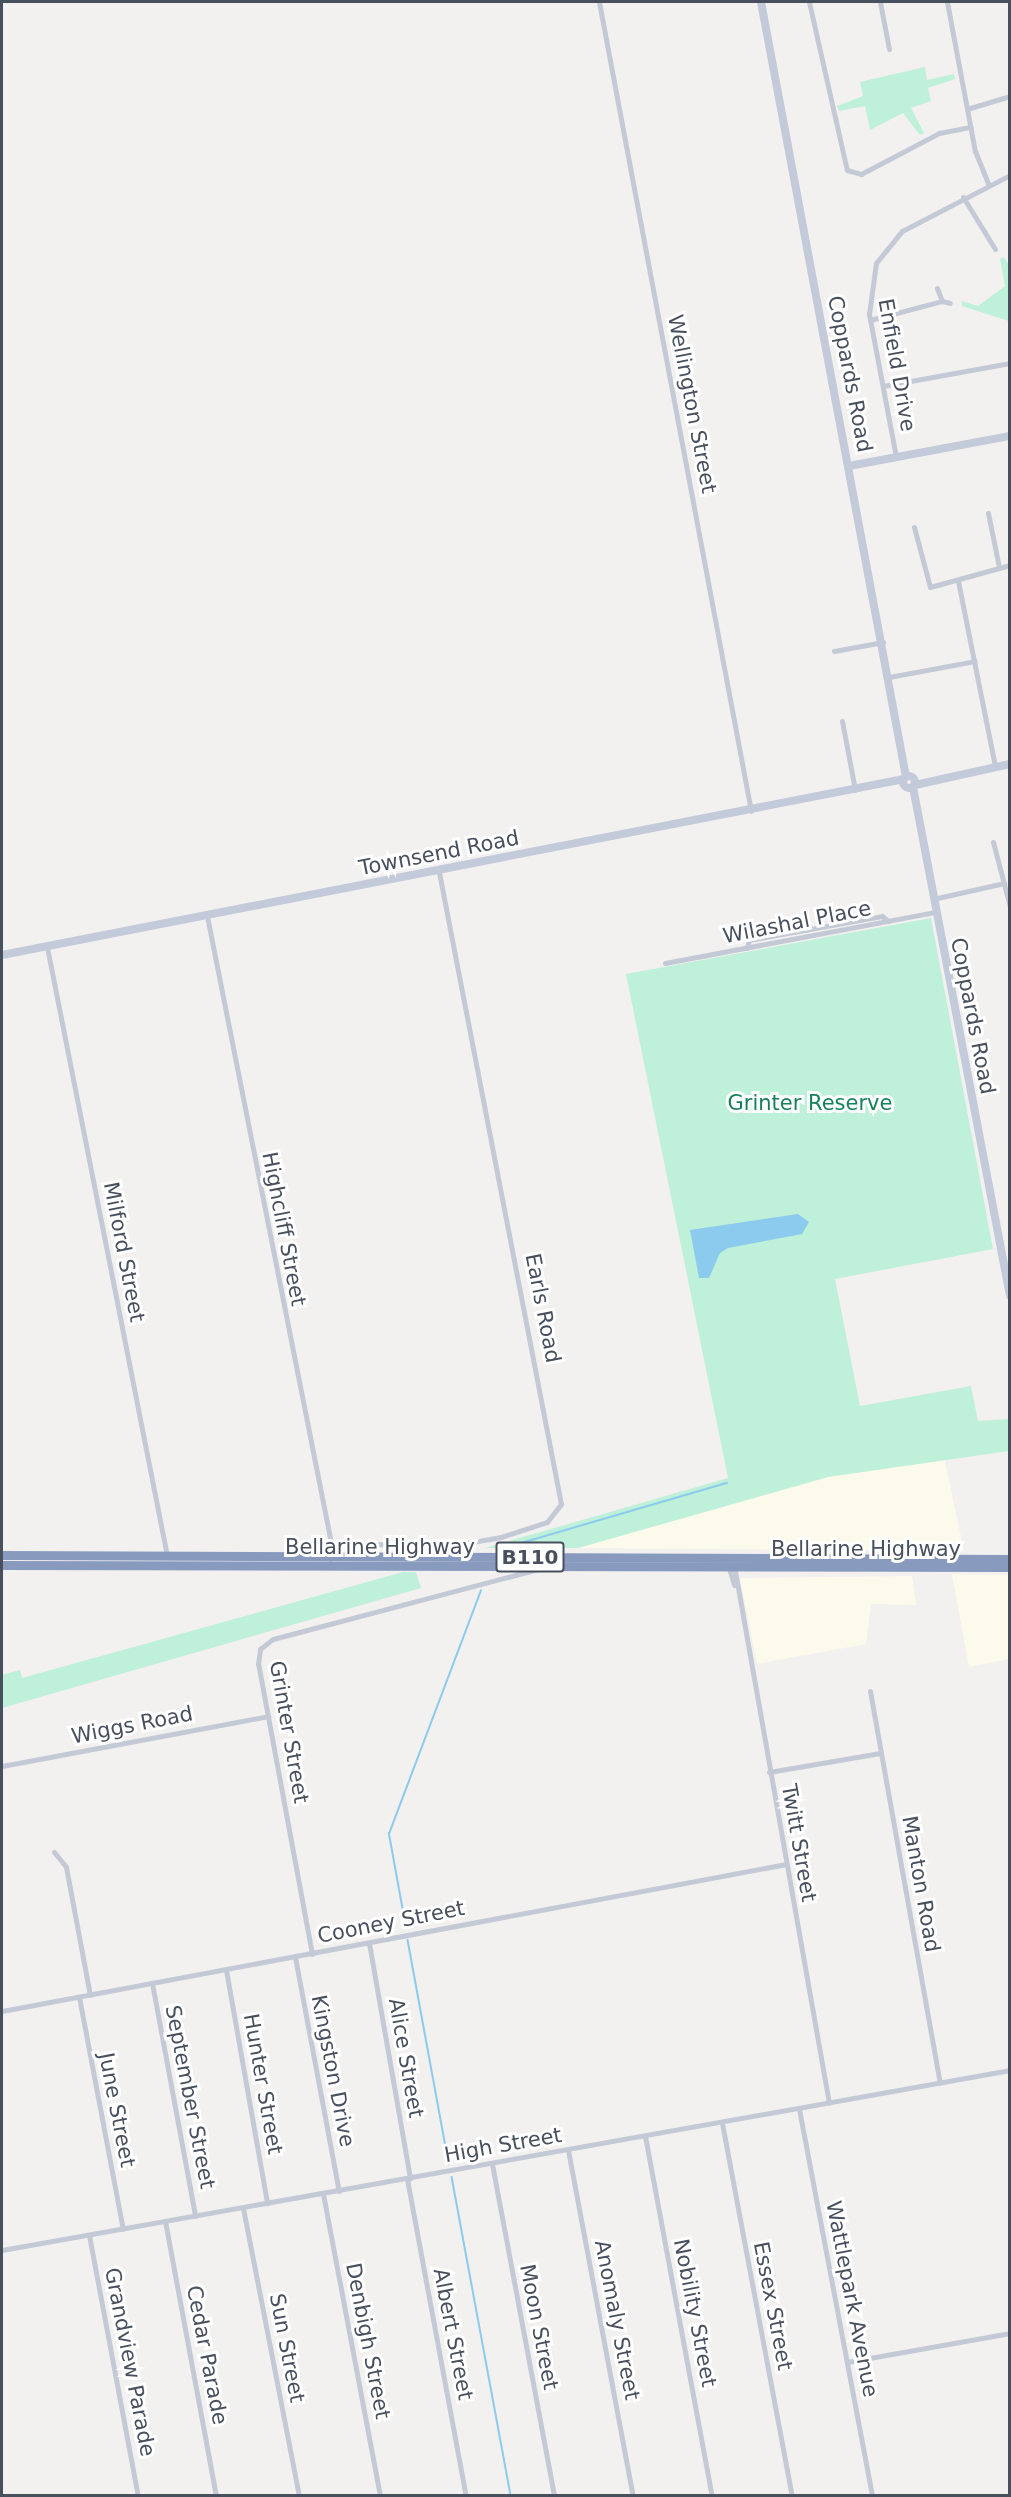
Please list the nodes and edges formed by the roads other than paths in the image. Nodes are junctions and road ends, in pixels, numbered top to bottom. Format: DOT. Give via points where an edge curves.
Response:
graph roads {
  1 [pos="599,2"];
  2 [pos="761,2"];
  3 [pos="809,2"];
  4 [pos="880,2"];
  5 [pos="947,2"];
  6 [pos="889,49"];
  7 [pos="1010,96"];
  8 [pos="967,109"];
  9 [pos="970,127"];
  10 [pos="1010,175"];
  11 [pos="988,183"];
  12 [pos="963,197"];
  13 [pos="995,249"];
  14 [pos="937,288"];
  15 [pos="942,301"];
  16 [pos="950,303"];
  17 [pos="870,320"];
  18 [pos="1010,363"];
  19 [pos="883,386"];
  20 [pos="1010,436"];
  21 [pos="896,457"];
  22 [pos="849,466"];
  23 [pos="988,513"];
  24 [pos="914,527"];
  25 [pos="1010,565"];
  26 [pos="999,567"];
  27 [pos="958,581"];
  28 [pos="883,642"];
  29 [pos="834,651"];
  30 [pos="975,661"];
  31 [pos="889,677"];
  32 [pos="842,721"];
  33 [pos="1010,764"];
  34 [pos="995,767"];
  35 [pos="909,782"];
  36 [pos="855,792"];
  37 [pos="751,812"];
  38 [pos="993,842"];
  39 [pos="439,872"];
  40 [pos="1004,882"];
  41 [pos="932,899"];
  42 [pos="1010,907"];
  43 [pos="934,912"];
  44 [pos="207,916"];
  45 [pos="47,947"];
  46 [pos="2,956"];
  47 [pos="665,963"];
  48 [pos="1010,1296"];
  49 [pos="2,1555"];
  50 [pos="330,1556"];
  51 [pos="525,1557"];
  52 [pos="168,1559"];
  53 [pos="1010,1559"];
  54 [pos="731,1564"];
  55 [pos="2,1565"];
  56 [pos="509,1566"];
  57 [pos="550,1566"];
  58 [pos="1010,1567"];
  59 [pos="492,1581"];
  60 [pos="870,1690"];
  61 [pos="268,1716"];
  62 [pos="880,1753"];
  63 [pos="2,1766"];
  64 [pos="769,1772"];
  65 [pos="54,1852"];
  66 [pos="786,1864"];
  67 [pos="369,1943"];
  68 [pos="312,1954"];
  69 [pos="295,1957"];
  70 [pos="226,1970"];
  71 [pos="152,1983"];
  72 [pos="90,1995"];
  73 [pos="79,1997"];
  74 [pos="2,2011"];
  75 [pos="1010,2070"];
  76 [pos="940,2083"];
  77 [pos="830,2103"];
  78 [pos="799,2109"];
  79 [pos="722,2123"];
  80 [pos="645,2136"];
  81 [pos="568,2150"];
  82 [pos="492,2164"];
  83 [pos="409,2179"];
  84 [pos="339,2191"];
  85 [pos="323,2194"];
  86 [pos="267,2203"];
  87 [pos="243,2208"];
  88 [pos="195,2216"];
  89 [pos="165,2221"];
  90 [pos="123,2229"];
  91 [pos="89,2235"];
  92 [pos="2,2250"];
  93 [pos="1010,2333"];
  94 [pos="847,2362"];
  95 [pos="138,2496"];
  96 [pos="216,2496"];
  97 [pos="298,2496"];
  98 [pos="380,2496"];
  99 [pos="466,2496"];
  100 [pos="554,2496"];
  101 [pos="633,2496"];
  102 [pos="712,2496"];
  103 [pos="792,2496"];
  104 [pos="872,2496"];
  1 -- 37 [label="street, Wellington Street"];
  2 -- 22 [label="street, Coppards Road"];
  3 -- 9 [label="street" via="847,170 861,174 939,133"];
  4 -- 6 [label="street"];
  5 -- 8 [label="street"];
  7 -- 8 [label="street"];
  8 -- 9 [label="street"];
  9 -- 11 [label="street"];
  10 -- 11 [label="street, Enfield Drive"];
  11 -- 12 [label="street, Enfield Drive"];
  12 -- 13 [label="street"];
  12 -- 17 [label="street, Enfield Drive" via="902,231 882,253 870,281"];
  14 -- 15 [label="street"];
  15 -- 16 [label="street"];
  15 -- 17 [label="street"];
  17 -- 19 [label="street, Enfield Drive"];
  18 -- 19 [label="street"];
  19 -- 21 [label="street, Enfield Drive"];
  20 -- 21 [label="street"];
  21 -- 22 [label="street"];
  22 -- 28 [label="street, Coppards Road"];
  23 -- 26 [label="street"];
  24 -- 27 [label="street" via="926,586"];
  25 -- 26 [label="street"];
  26 -- 27 [label="street"];
  27 -- 30 [label="street"];
  28 -- 29 [label="street"];
  28 -- 31 [label="street, Coppards Road"];
  30 -- 31 [label="street"];
  30 -- 34 [label="street"];
  31 -- 35 [label="street, Coppards Road"];
  32 -- 36 [label="street"];
  33 -- 34 [label="street, Townsend Road"];
  34 -- 35 [label="street, Townsend Road"];
  35 -- 36 [label="street, Townsend Road"];
  35 -- 41 [label="street, Coppards Road"];
  36 -- 37 [label="street, Townsend Road"];
  37 -- 39 [label="street, Townsend Road"];
  38 -- 40 [label="street"];
  39 -- 44 [label="street, Townsend Road"];
  39 -- 50 [label="street, Earls Road" via="561,1504 548,1522 480,1541"];
  40 -- 41 [label="street"];
  40 -- 42 [label="street"];
  41 -- 43 [label="street, Coppards Road"];
  43 -- 47 [label="street, Wilashal Place"];
  43 -- 48 [label="street, Coppards Road"];
  44 -- 45 [label="street, Townsend Road"];
  44 -- 50 [label="street, Highcliff Street"];
  45 -- 46 [label="street, Townsend Road"];
  45 -- 52 [label="street, Milford Street"];
  49 -- 52 [label="highway, Bellarine Highway / B110"];
  50 -- 51 [label="highway, Bellarine Highway / B110"];
  50 -- 52 [label="highway, Bellarine Highway / B110"];
  50 -- 56 [label="highway, Bellarine Highway / B110"];
  51 -- 54 [label="highway, Bellarine Highway / B110"];
  51 -- 56 [label="highway"];
  52 -- 55 [label="highway, Bellarine Highway / B110"];
  53 -- 54 [label="highway, Bellarine Highway / B110"];
  54 -- 57 [label="highway, Bellarine Highway / B110"];
  54 -- 58 [label="highway, Bellarine Highway / B110"];
  54 -- 64 [label="street, Twitt Street"];
  56 -- 57 [label="highway, Bellarine Highway / B110"];
  56 -- 59 [label="street, Grinter Street"];
  57 -- 59 [label="street, Grinter Street"];
  59 -- 61 [label="street, Grinter Street" via="267,1642 258,1658"];
  60 -- 62 [label="street, Manton Road"];
  61 -- 63 [label="street, Wiggs Road"];
  61 -- 68 [label="street, Grinter Street"];
  62 -- 64 [label="street"];
  62 -- 76 [label="street, Manton Road"];
  64 -- 66 [label="street, Twitt Street"];
  65 -- 72 [label="street" via="66,1867"];
  66 -- 67 [label="street, Cooney Street"];
  66 -- 77 [label="street, Twitt Street"];
  67 -- 68 [label="street, Cooney Street"];
  67 -- 83 [label="street, Alice Street"];
  68 -- 69 [label="street, Cooney Street"];
  69 -- 70 [label="street, Cooney Street"];
  69 -- 84 [label="street, Kingston Drive"];
  70 -- 71 [label="street, Cooney Street"];
  70 -- 86 [label="street, Hunter Street"];
  71 -- 72 [label="street, Cooney Street"];
  71 -- 88 [label="street, September Street"];
  72 -- 73 [label="street, Cooney Street"];
  73 -- 74 [label="street, Cooney Street"];
  73 -- 90 [label="street, June Street"];
  75 -- 76 [label="street, High Street"];
  76 -- 77 [label="street, High Street"];
  77 -- 78 [label="street, High Street"];
  78 -- 79 [label="street, High Street"];
  78 -- 94 [label="street, Wattlepark Avenue"];
  79 -- 80 [label="street, High Street"];
  79 -- 103 [label="street, Essex Street"];
  80 -- 81 [label="street, High Street"];
  80 -- 102 [label="street, Nobility Street"];
  81 -- 82 [label="street, High Street"];
  81 -- 101 [label="street, Anomaly Street"];
  82 -- 83 [label="street, High Street"];
  82 -- 100 [label="street, Moon Street"];
  83 -- 84 [label="street, High Street"];
  83 -- 99 [label="street, Albert Street"];
  84 -- 85 [label="street, High Street"];
  85 -- 86 [label="street, High Street"];
  85 -- 98 [label="street, Denbigh Street"];
  86 -- 87 [label="street, High Street"];
  87 -- 88 [label="street, High Street"];
  87 -- 97 [label="street, Sun Street"];
  88 -- 89 [label="street, High Street"];
  89 -- 90 [label="street, High Street"];
  89 -- 96 [label="street, Cedar Parade"];
  90 -- 91 [label="street, High Street"];
  91 -- 92 [label="street, High Street"];
  91 -- 95 [label="street, Grandview Parade"];
  93 -- 94 [label="street"];
  94 -- 104 [label="street, Wattlepark Avenue"];
}
